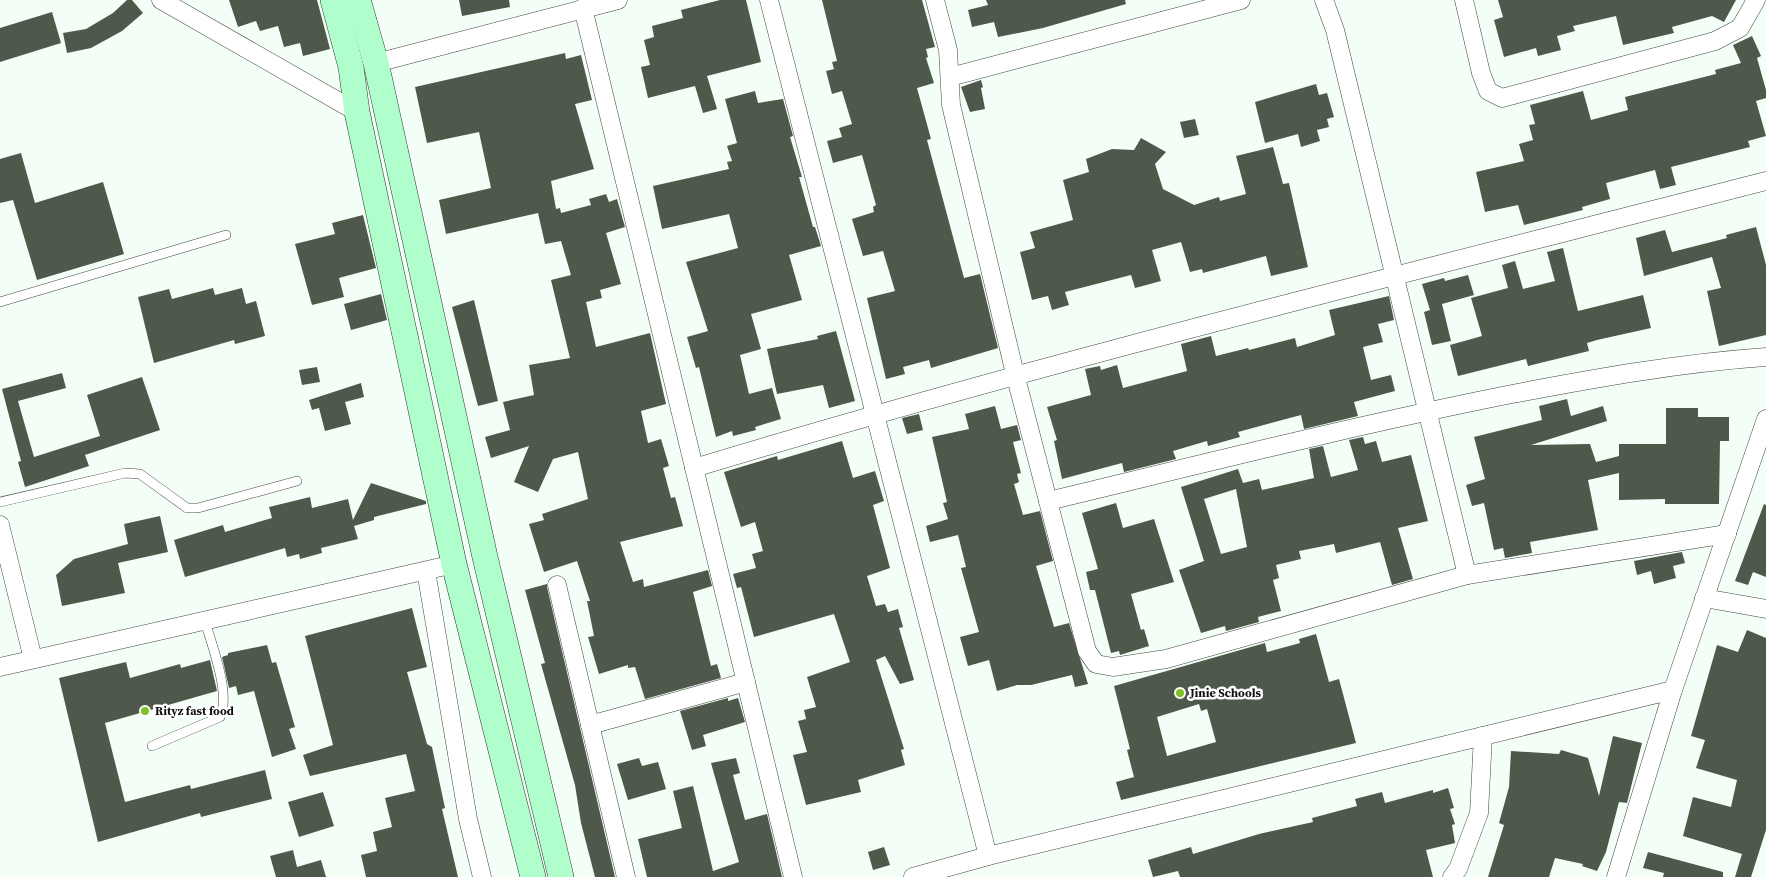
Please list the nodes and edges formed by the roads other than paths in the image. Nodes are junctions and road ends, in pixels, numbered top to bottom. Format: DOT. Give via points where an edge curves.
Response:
graph roads {
  1 [pos="161,0"];
  2 [pos="333,0"];
  3 [pos="358,0"];
  4 [pos="618,0"];
  5 [pos="770,0"];
  6 [pos="935,0"];
  7 [pos="1241,0"];
  8 [pos="1324,0"];
  9 [pos="1464,0"];
  10 [pos="1756,0"];
  11 [pos="583,8"];
  12 [pos="376,63"];
  13 [pos="950,77"];
  14 [pos="356,112"];
  15 [pos="1766,181"];
  16 [pos="226,235"];
  17 [pos="1396,276"];
  18 [pos="0,302"];
  19 [pos="1766,357"];
  20 [pos="1015,374"];
  21 [pos="452,404"];
  22 [pos="1428,411"];
  23 [pos="422,413"];
  24 [pos="874,414"];
  25 [pos="1766,419"];
  26 [pos="694,468"];
  27 [pos="297,481"];
  28 [pos="1048,501"];
  29 [pos="0,502"];
  30 [pos="0,525"];
  31 [pos="1727,534"];
  32 [pos="454,564"];
  33 [pos="426,571"];
  34 [pos="1467,575"];
  35 [pos="557,585"];
  36 [pos="1704,598"];
  37 [pos="1766,609"];
  38 [pos="205,621"];
  39 [pos="33,659"];
  40 [pos="0,667"];
  41 [pos="746,682"];
  42 [pos="1673,690"];
  43 [pos="590,724"];
  44 [pos="1483,736"];
  45 [pos="152,746"];
  46 [pos="988,856"];
  47 [pos="482,877"];
  48 [pos="533,877"];
  49 [pos="561,877"];
  50 [pos="626,877"];
  51 [pos="793,877"];
  52 [pos="913,877"];
  53 [pos="1452,877"];
  54 [pos="1616,877"];
  1 -- 14 [label="street"];
  2 -- 14 [label="street" via="351,67"];
  3 -- 12 [label="street"];
  4 -- 11 [label="street"];
  5 -- 24 [label="street"];
  6 -- 13 [label="street" via="948,50"];
  7 -- 13 [label="street"];
  8 -- 17 [label="street" via="1335,30"];
  9 -- 10 [label="street" via="1481,73 1488,91 1502,98 1715,41 1740,28"];
  11 -- 12 [label="street"];
  11 -- 26 [label="street"];
  12 -- 21 [label="street"];
  13 -- 20 [label="street" via="951,105"];
  14 -- 23 [label="street"];
  15 -- 17 [label="street"];
  16 -- 18 [label="lane"];
  17 -- 20 [label="street"];
  17 -- 22 [label="street"];
  19 -- 22 [label="street" via="1706,361 1592,379"];
  20 -- 24 [label="street"];
  20 -- 28 [label="street"];
  21 -- 23 [label="street"];
  21 -- 49 [label="street"];
  22 -- 28 [label="street"];
  22 -- 34 [label="street"];
  23 -- 32 [label="street"];
  24 -- 26 [label="street"];
  24 -- 46 [label="street"];
  25 -- 31 [label="street"];
  26 -- 41 [label="street"];
  27 -- 29 [label="lane" via="198,508 187,508 140,474 125,473"];
  28 -- 34 [label="street" via="1087,651 1096,664 1113,667 1166,658"];
  30 -- 39 [label="street"];
  31 -- 34 [label="street"];
  31 -- 36 [label="street"];
  32 -- 33 [label="street"];
  32 -- 48 [label="street"];
  33 -- 38 [label="street"];
  33 -- 47 [label="street" via="468,819"];
  35 -- 43 [label="street"];
  36 -- 37 [label="street"];
  36 -- 42 [label="street"];
  38 -- 39 [label="street"];
  38 -- 45 [label="lane" via="224,695 224,708 220,717"];
  39 -- 40 [label="street"];
  41 -- 43 [label="street"];
  41 -- 51 [label="street"];
  42 -- 44 [label="street"];
  42 -- 54 [label="street"];
  43 -- 50 [label="street"];
  44 -- 46 [label="street"];
  44 -- 53 [label="street" via="1479,814"];
  46 -- 52 [label="street"];
}
